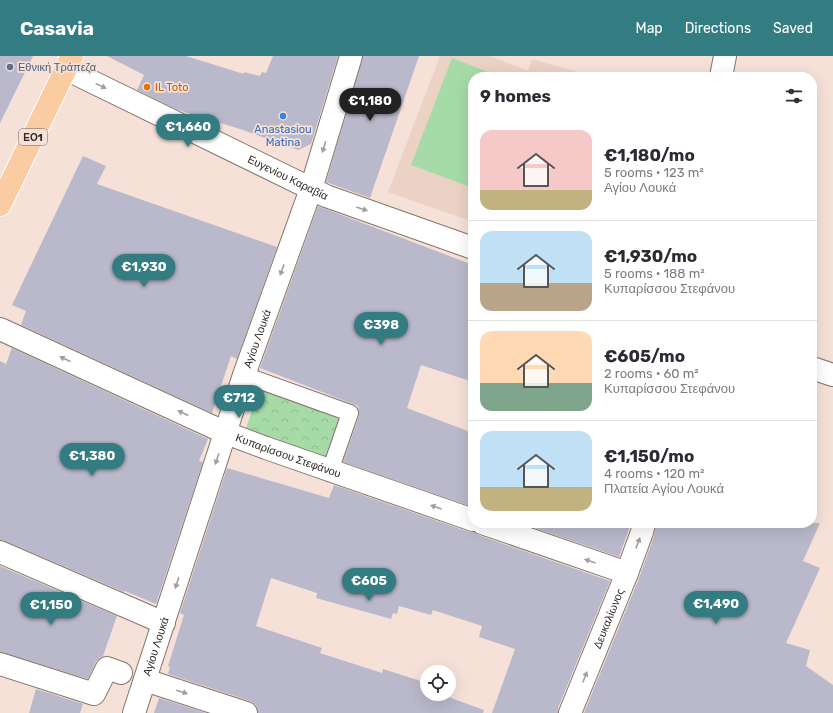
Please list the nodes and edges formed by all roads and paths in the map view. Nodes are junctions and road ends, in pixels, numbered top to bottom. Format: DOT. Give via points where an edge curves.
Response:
graph roads {
  1 [pos="351,56"];
  2 [pos="725,56"];
  3 [pos="69,63"];
  4 [pos="722,72"];
  5 [pos="311,189"];
  6 [pos="0,205"];
  7 [pos="468,246"];
  8 [pos="0,329"];
  9 [pos="817,370"];
  10 [pos="244,375"];
  11 [pos="833,375"];
  12 [pos="226,433"];
  13 [pos="330,471"];
  14 [pos="468,518"];
  15 [pos="496,528"];
  16 [pos="643,528"];
  17 [pos="0,552"];
  18 [pos="627,573"];
  19 [pos="164,623"];
  20 [pos="0,664"];
  21 [pos="120,673"];
  22 [pos="145,680"];
  23 [pos="134,713"];
  24 [pos="246,713"];
  25 [pos="570,713"];
  1 -- 5 [label="street, Αγίου Λουκά, one-way"];
  2 -- 4 [label="street"];
  3 -- 5 [label="street, Ευγενίου Καραβία, one-way"];
  3 -- 6 [label="main road, ΕΟ1"];
  5 -- 7 [label="street, Ευγενίου Καραβία, one-way"];
  5 -- 10 [label="street, Αγίου Λουκά, one-way"];
  12 -- 8 [label="street, Κυπαρίσσου Στεφάνου, one-way"];
  9 -- 11 [label="street"];
  10 -- 12 [label="street, Αγίου Λουκά"];
  10 -- 13 [label="lane" via="350,413"];
  12 -- 13 [label="street, Κυπαρίσσου Στεφάνου"];
  12 -- 19 [label="street, Αγίου Λουκά, one-way"];
  14 -- 13 [label="street, Κυπαρίσσου Στεφάνου, one-way"];
  18 -- 15 [label="street, one-way"];
  18 -- 16 [label="street, Δευκαλίωνος, one-way"];
  17 -- 19 [label="street"];
  25 -- 18 [label="street, Δευκαλίωνος, one-way"];
  19 -- 22 [label="street, Αγίου Λουκά"];
  20 -- 21 [label="street" via="94,694 107,668"];
  22 -- 23 [label="street, Αγίου Λουκά"];
  22 -- 24 [label="street, one-way"];
}
